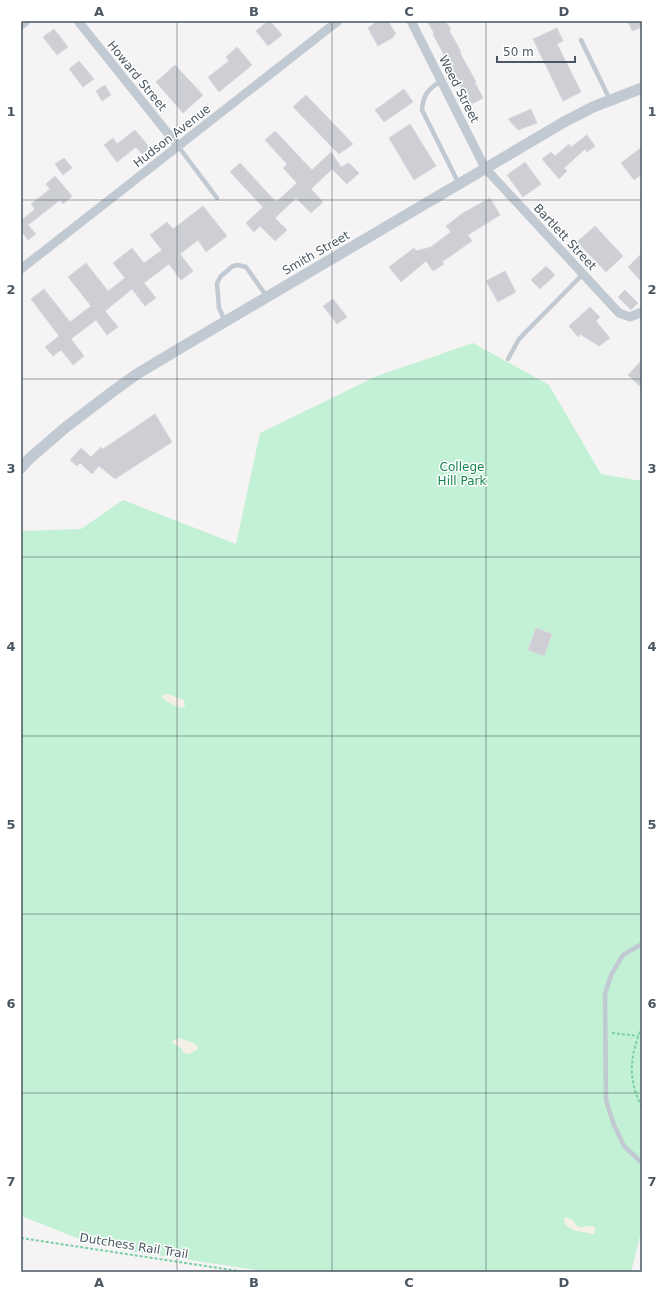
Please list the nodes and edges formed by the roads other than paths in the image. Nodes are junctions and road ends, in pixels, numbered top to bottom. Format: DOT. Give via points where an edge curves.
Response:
graph roads {
  1 [pos="26,21"];
  2 [pos="78,21"];
  3 [pos="338,21"];
  4 [pos="411,21"];
  5 [pos="21,25"];
  6 [pos="581,40"];
  7 [pos="441,81"];
  8 [pos="642,88"];
  9 [pos="610,100"];
  10 [pos="178,146"];
  11 [pos="485,168"];
  12 [pos="459,184"];
  13 [pos="217,198"];
  14 [pos="21,269"];
  15 [pos="582,274"];
  16 [pos="267,297"];
  17 [pos="642,312"];
  18 [pos="226,321"];
  19 [pos="508,359"];
  20 [pos="21,468"];
  21 [pos="642,944"];
  22 [pos="642,1163"];
  1 -- 5 [label="street"];
  2 -- 10 [label="street, Howard Street"];
  3 -- 10 [label="street, Hudson Avenue"];
  4 -- 7 [label="street, Weed Street"];
  6 -- 9 [label="lane"];
  7 -- 11 [label="street, Weed Street"];
  7 -- 12 [label="lane" via="427,92 422,110"];
  8 -- 9 [label="street, Smith Street"];
  9 -- 11 [label="street, Smith Street" via="564,122"];
  10 -- 13 [label="lane"];
  10 -- 14 [label="street, Hudson Avenue"];
  11 -- 12 [label="street, Smith Street"];
  11 -- 15 [label="street, Bartlett Street"];
  12 -- 16 [label="street, Smith Street"];
  15 -- 17 [label="street, Bartlett Street" via="619,313 630,317"];
  15 -- 19 [label="lane" via="519,339"];
  16 -- 18 [label="street, Smith Street"];
  16 -- 18 [label="lane" via="246,267 233,266 221,276 218,283 219,308"];
  18 -- 20 [label="street, Smith Street" via="137,374 66,427"];
  21 -- 22 [label="lane" via="623,954 611,975 605,994 606,1100 624,1146"];
}
